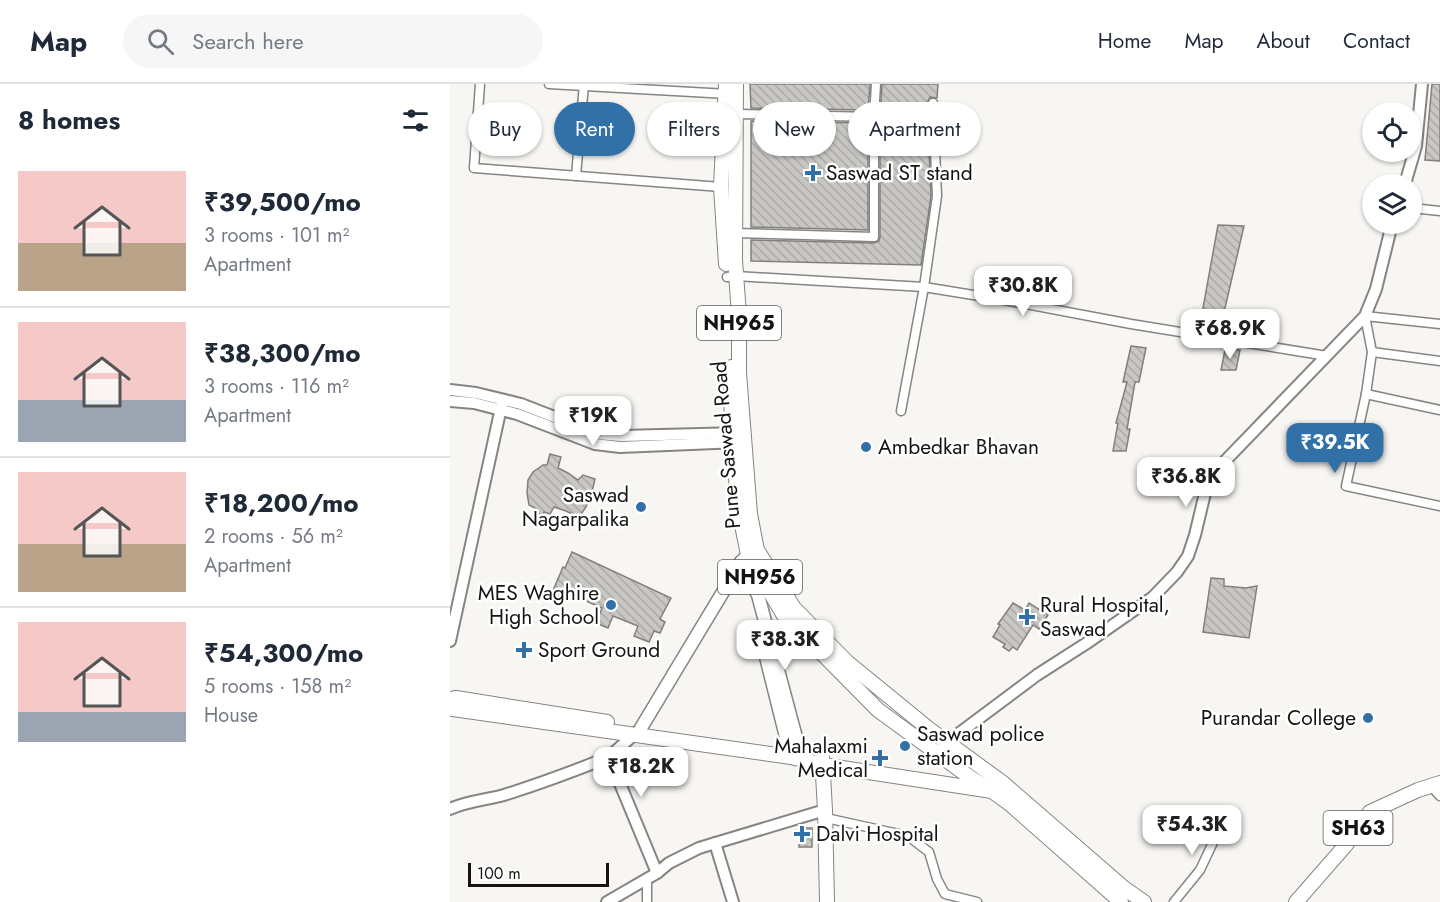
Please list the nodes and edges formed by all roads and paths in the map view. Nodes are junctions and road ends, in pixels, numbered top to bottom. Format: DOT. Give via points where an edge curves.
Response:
graph roads {
  1 [pos="480,84"];
  2 [pos="549,84"];
  3 [pos="876,84"];
  4 [pos="1422,84"];
  5 [pos="584,85"];
  6 [pos="731,89"];
  7 [pos="875,102"];
  8 [pos="741,114"];
  9 [pos="848,116"];
  10 [pos="736,156"];
  11 [pos="874,156"];
  12 [pos="935,156"];
  13 [pos="1408,174"];
  14 [pos="576,176"];
  15 [pos="721,187"];
  16 [pos="1422,209"];
  17 [pos="1440,211"];
  18 [pos="735,233"];
  19 [pos="1390,234"];
  20 [pos="731,276"];
  21 [pos="924,287"];
  22 [pos="1365,316"];
  23 [pos="1440,324"];
  24 [pos="1372,352"];
  25 [pos="1327,356"];
  26 [pos="1440,361"];
  27 [pos="450,390"];
  28 [pos="1366,394"];
  29 [pos="450,401"];
  30 [pos="501,405"];
  31 [pos="1440,410"];
  32 [pos="901,411"];
  33 [pos="738,438"];
  34 [pos="1440,506"];
  35 [pos="748,556"];
  36 [pos="450,641"];
  37 [pos="450,699"];
  38 [pos="450,707"];
  39 [pos="638,732"];
  40 [pos="947,742"];
  41 [pos="935,751"];
  42 [pos="796,754"];
  43 [pos="609,757"];
  44 [pos="823,761"];
  45 [pos="970,778"];
  46 [pos="1003,789"];
  47 [pos="1437,789"];
  48 [pos="450,809"];
  49 [pos="826,814"];
  50 [pos="1224,819"];
  51 [pos="715,843"];
  52 [pos="652,876"];
  53 [pos="1124,898"];
  54 [pos="607,902"];
  55 [pos="647,902"];
  56 [pos="733,902"];
  57 [pos="827,902"];
  58 [pos="977,902"];
  59 [pos="1144,902"];
  60 [pos="1174,902"];
  61 [pos="1296,902"];
  1 -- 14 [label="street" via="474,168"];
  2 -- 5 [label="street"];
  3 -- 7 [label="street"];
  4 -- 13 [label="street" via="1416,146"];
  5 -- 6 [label="street"];
  5 -- 14 [label="street"];
  6 -- 15 [label="main road"];
  8 -- 9 [label="street"];
  10 -- 18 [label="main road, NH965"];
  11 -- 18 [label="street" via="874,237"];
  12 -- 21 [label="street" via="937,196"];
  14 -- 15 [label="street"];
  15 -- 20 [label="main road"];
  16 -- 17 [label="street"];
  18 -- 20 [label="main road, NH965"];
  19 -- 22 [label="street"];
  20 -- 21 [label="street"];
  20 -- 33 [label="main road, Pune Saswad Road"];
  21 -- 25 [label="street"];
  21 -- 32 [label="street"];
  22 -- 23 [label="street"];
  22 -- 24 [label="street"];
  22 -- 25 [label="street"];
  24 -- 26 [label="street"];
  24 -- 28 [label="street"];
  25 -- 40 [label="street" via="1226,460 1206,489 1188,556 1177,572 1152,597"];
  27 -- 30 [label="street" via="476,393"];
  28 -- 31 [label="street"];
  28 -- 34 [label="street" via="1346,486"];
  29 -- 30 [label="street"];
  30 -- 33 [label="street" via="517,414 620,447"];
  30 -- 36 [label="street"];
  33 -- 35 [label="main road, Pune Saswad Road" via="750,514"];
  35 -- 39 [label="main road"];
  35 -- 40 [label="main road, NH956" via="847,662"];
  35 -- 41 [label="main road, NH956" via="783,614 878,710"];
  35 -- 42 [label="main road"];
  37 -- 39 [label="main road"];
  38 -- 39 [label="main road"];
  39 -- 42 [label="main road" via="689,735"];
  39 -- 43 [label="street"];
  40 -- 41 [label="street"];
  40 -- 46 [label="main road, NH956"];
  41 -- 45 [label="main road, NH956"];
  42 -- 44 [label="main road"];
  43 -- 48 [label="street"];
  43 -- 52 [label="street"];
  44 -- 45 [label="main road"];
  44 -- 46 [label="main road"];
  44 -- 49 [label="main road"];
  45 -- 46 [label="main road, NH956"];
  46 -- 53 [label="main road, NH956"];
  46 -- 53 [label="main road, NH956" via="1010,804"];
  47 -- 61 [label="main road, SH63" via="1418,790 1370,812"];
  49 -- 51 [label="street"];
  49 -- 57 [label="main road"];
  49 -- 58 [label="street" via="908,836 929,852 945,894"];
  50 -- 60 [label="street" via="1200,870"];
  51 -- 52 [label="street" via="669,863"];
  51 -- 56 [label="street"];
  52 -- 54 [label="street"];
  52 -- 55 [label="street"];
  53 -- 59 [label="main road, NH956"];
}
